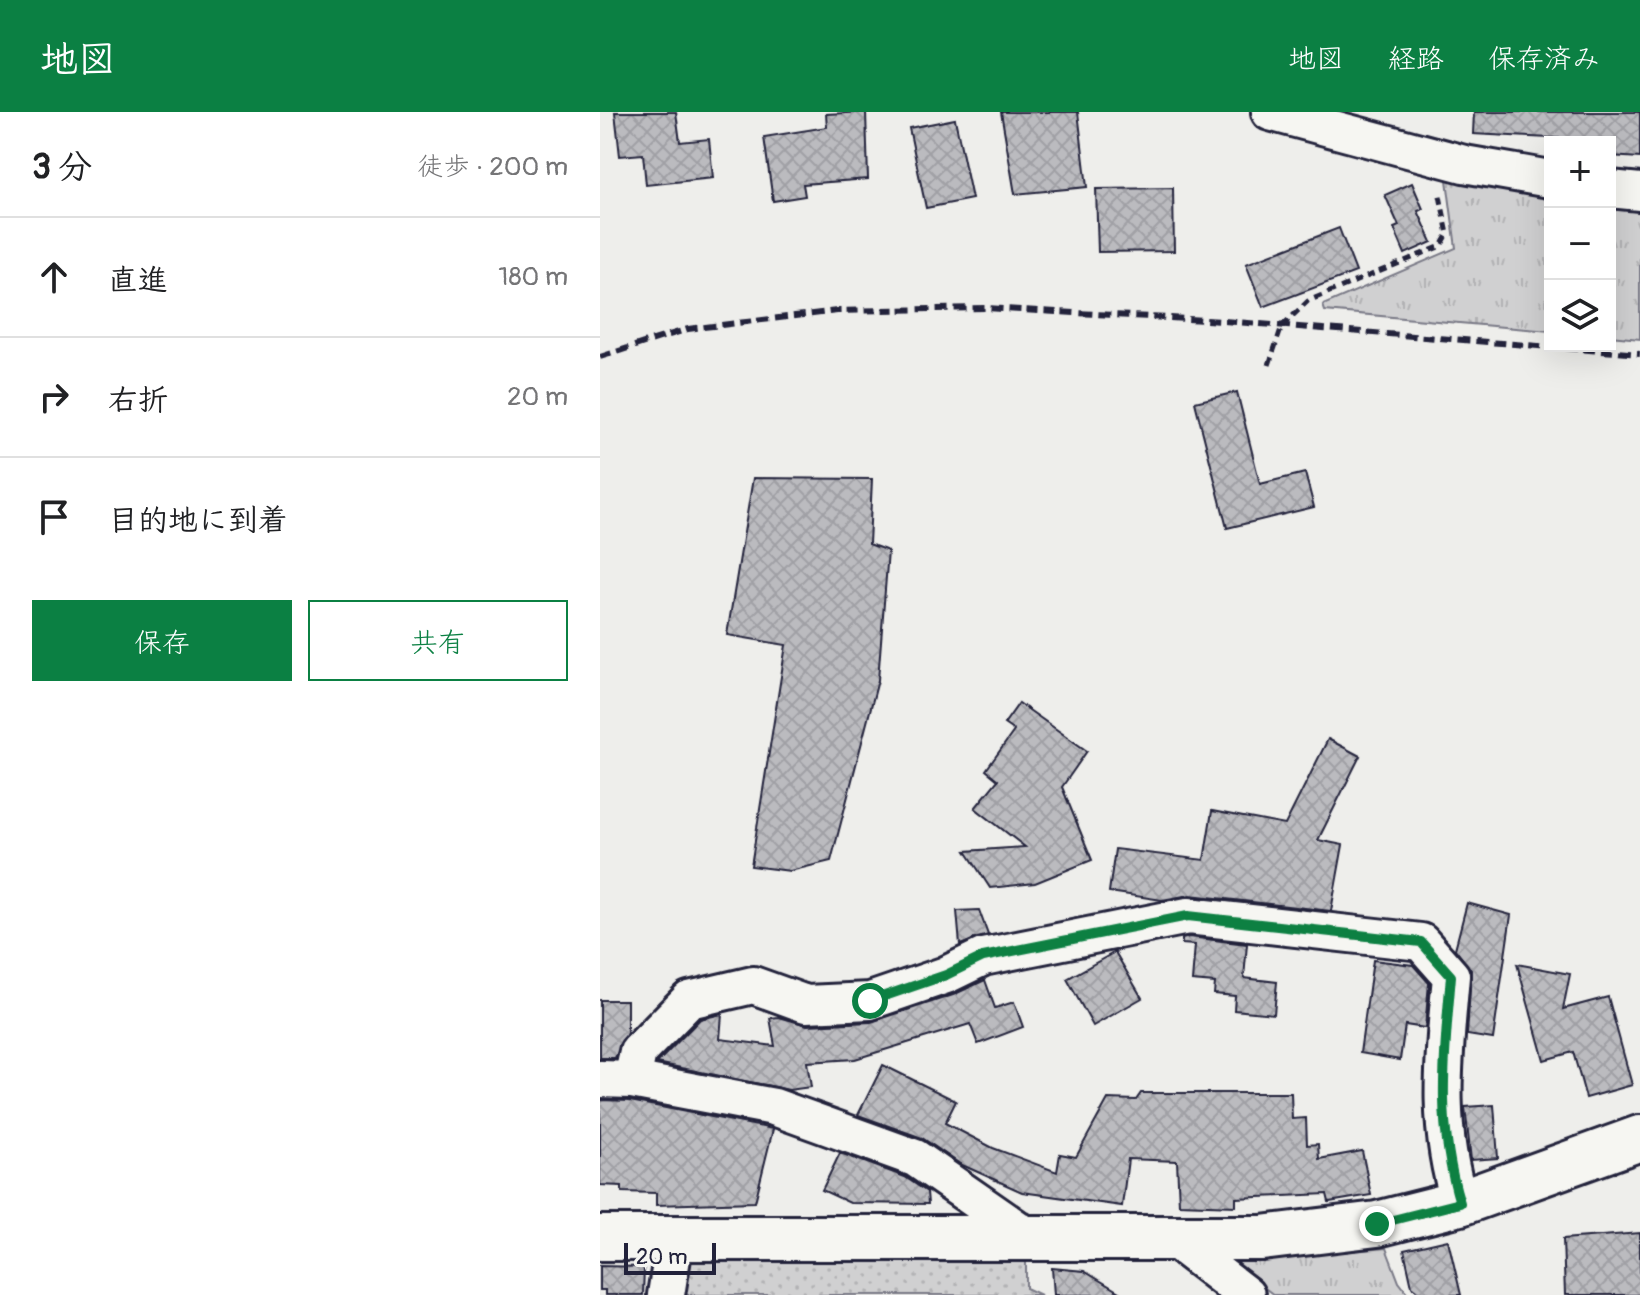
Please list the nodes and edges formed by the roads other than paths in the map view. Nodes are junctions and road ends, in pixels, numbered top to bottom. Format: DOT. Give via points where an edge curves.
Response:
graph roads {
  1 [pos="1270,112"];
  2 [pos="1319,117"];
  3 [pos="1544,178"];
  4 [pos="1616,190"];
  5 [pos="1640,192"];
  6 [pos="616,1079"];
  7 [pos="1640,1138"];
  8 [pos="1460,1203"];
  9 [pos="1026,1235"];
  10 [pos="600,1238"];
  11 [pos="1172,1238"];
  12 [pos="675,1239"];
  13 [pos="666,1295"];
  14 [pos="1246,1295"];
  1 -- 2 [label="street"];
  2 -- 3 [label="street" via="1431,155"];
  4 -- 5 [label="street"];
  6 -- 8 [label="street" via="689,1000 753,985 806,1004 870,1001 983,957 1188,916 1421,942 1451,976 1443,1129"];
  6 -- 9 [label="street" via="774,1107 915,1158"];
  7 -- 8 [label="street"];
  8 -- 11 [label="street" via="1377,1224 1305,1233"];
  9 -- 11 [label="street"];
  9 -- 12 [label="street"];
  10 -- 12 [label="street"];
  11 -- 14 [label="street"];
  12 -- 13 [label="street"];
}
